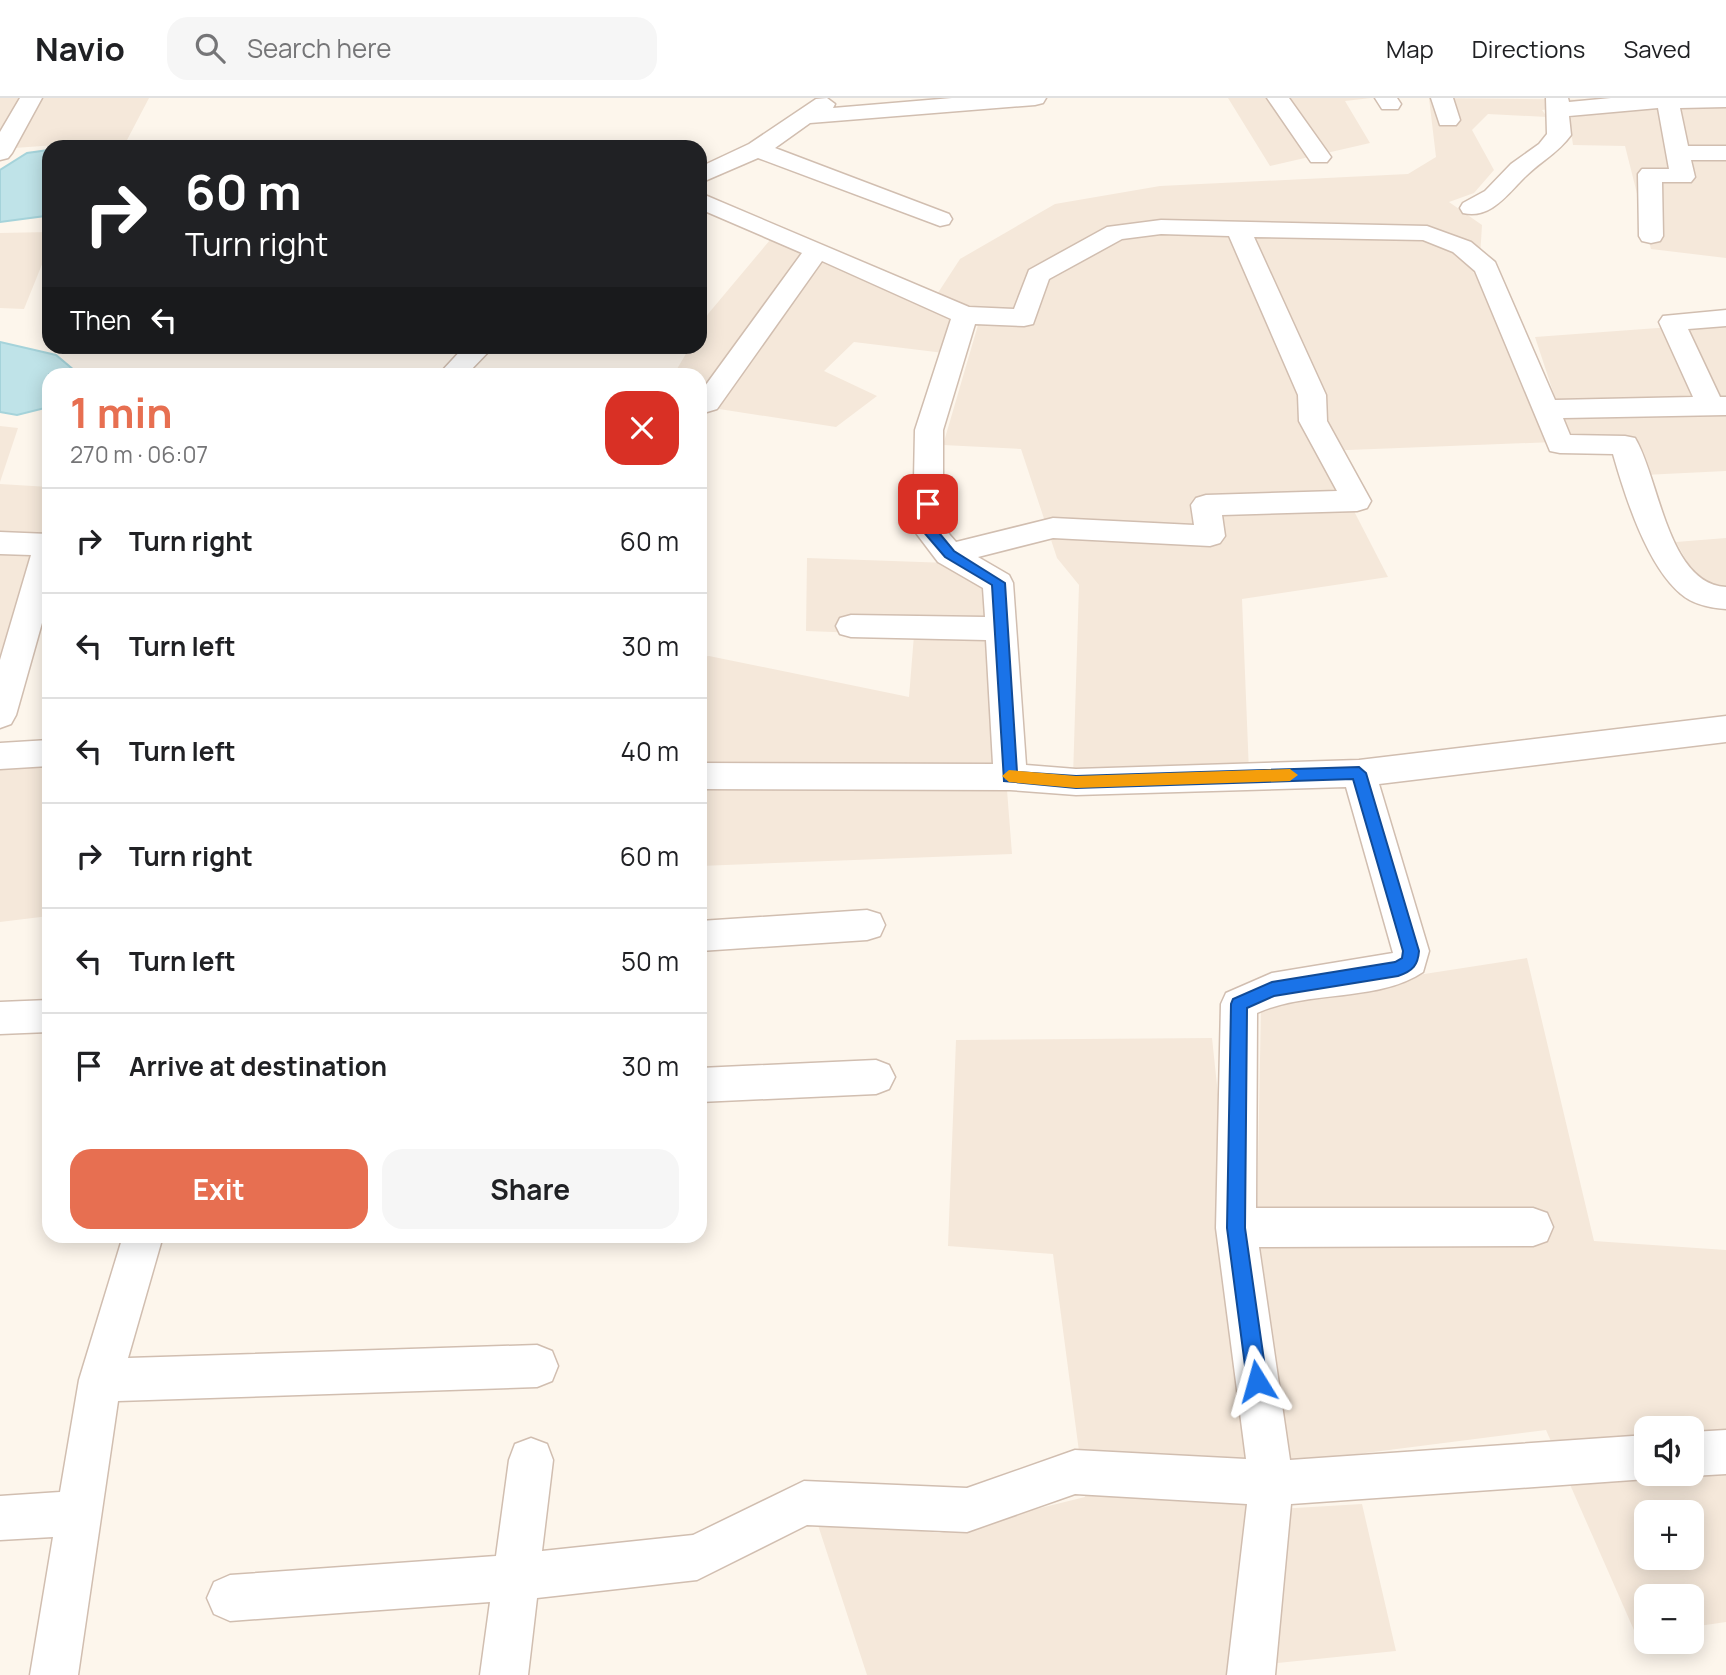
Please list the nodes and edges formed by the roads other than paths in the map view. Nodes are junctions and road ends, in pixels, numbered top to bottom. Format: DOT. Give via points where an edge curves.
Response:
graph roads {
  1 [pos="31,98"];
  2 [pos="831,98"];
  3 [pos="1035,98"];
  4 [pos="1278,98"];
  5 [pos="1667,100"];
  6 [pos="1726,100"];
  7 [pos="1558,104"];
  8 [pos="805,117"];
  9 [pos="757,149"];
  10 [pos="0,153"];
  11 [pos="1678,153"];
  12 [pos="1726,153"];
  13 [pos="1319,157"];
  14 [pos="707,173"];
  15 [pos="707,203"];
  16 [pos="1472,208"];
  17 [pos="940,219"];
  18 [pos="1238,229"];
  19 [pos="1651,236"];
  20 [pos="817,250"];
  21 [pos="965,315"];
  22 [pos="1726,318"];
  23 [pos="473,354"];
  24 [pos="458,368"];
  25 [pos="707,403"];
  26 [pos="1718,407"];
  27 [pos="1546,410"];
  28 [pos="0,543"];
  29 [pos="42,545"];
  30 [pos="949,554"];
  31 [pos="42,569"];
  32 [pos="1726,598"];
  33 [pos="850,626"];
  34 [pos="1001,629"];
  35 [pos="1,709"];
  36 [pos="1726,729"];
  37 [pos="42,753"];
  38 [pos="0,756"];
  39 [pos="1359,773"];
  40 [pos="707,776"];
  41 [pos="1010,777"];
  42 [pos="867,925"];
  43 [pos="707,936"];
  44 [pos="42,1016"];
  45 [pos="0,1018"];
  46 [pos="876,1077"];
  47 [pos="707,1085"];
  48 [pos="1533,1227"];
  49 [pos="1236,1228"];
  50 [pos="141,1243"];
  51 [pos="537,1366"];
  52 [pos="100,1381"];
  53 [pos="1726,1452"];
  54 [pos="1704,1453"];
  55 [pos="1634,1458"];
  56 [pos="531,1460"];
  57 [pos="1271,1483"];
  58 [pos="79,1513"];
  59 [pos="0,1518"];
  60 [pos="516,1577"];
  61 [pos="230,1598"];
  62 [pos="54,1675"];
  63 [pos="504,1675"];
  64 [pos="1251,1675"];
  1 -- 10 [label="street"];
  2 -- 8 [label="street"];
  3 -- 8 [label="street"];
  4 -- 13 [label="street"];
  5 -- 6 [label="street"];
  5 -- 7 [label="street"];
  5 -- 11 [label="street"];
  7 -- 16 [label="street" via="1559,135 1494,196"];
  8 -- 9 [label="street"];
  9 -- 14 [label="street"];
  9 -- 17 [label="street"];
  11 -- 12 [label="street"];
  11 -- 19 [label="street" via="1683,177 1650,174"];
  15 -- 20 [label="street"];
  18 -- 21 [label="street" via="1116,232 1038,275 1024,317"];
  18 -- 27 [label="street" via="1427,233 1462,247 1486,267"];
  18 -- 30 [label="street" via="1312,395 1313,421 1356,500 1206,505 1210,536 1053,528"];
  20 -- 21 [label="street"];
  20 -- 25 [label="street"];
  21 -- 30 [label="street" via="929,430 928,529"];
  22 -- 26 [label="street" via="1672,323"];
  23 -- 24 [label="street"];
  26 -- 27 [label="street"];
  27 -- 32 [label="street" via="1560,444 1625,445 1632,473 1674,568 1690,586 1713,598"];
  28 -- 29 [label="street"];
  30 -- 34 [label="street" via="998,583"];
  31 -- 35 [label="street"];
  33 -- 34 [label="street"];
  34 -- 41 [label="street"];
  36 -- 39 [label="street"];
  37 -- 38 [label="street"];
  39 -- 41 [label="street" via="1076,782"];
  39 -- 49 [label="street" via="1411,951 1410,961 1398,969 1272,989 1239,1004"];
  40 -- 41 [label="street"];
  42 -- 43 [label="street"];
  44 -- 45 [label="street"];
  46 -- 47 [label="street"];
  48 -- 49 [label="street"];
  49 -- 57 [label="street"];
  50 -- 52 [label="street"];
  51 -- 52 [label="street"];
  52 -- 58 [label="street"];
  53 -- 54 [label="street"];
  55 -- 57 [label="street"];
  56 -- 60 [label="street"];
  57 -- 60 [label="street" via="1075,1472 967,1510 804,1503 697,1557"];
  57 -- 64 [label="street"];
  58 -- 59 [label="street"];
  58 -- 62 [label="street"];
  60 -- 61 [label="street"];
  60 -- 63 [label="street"];
}
